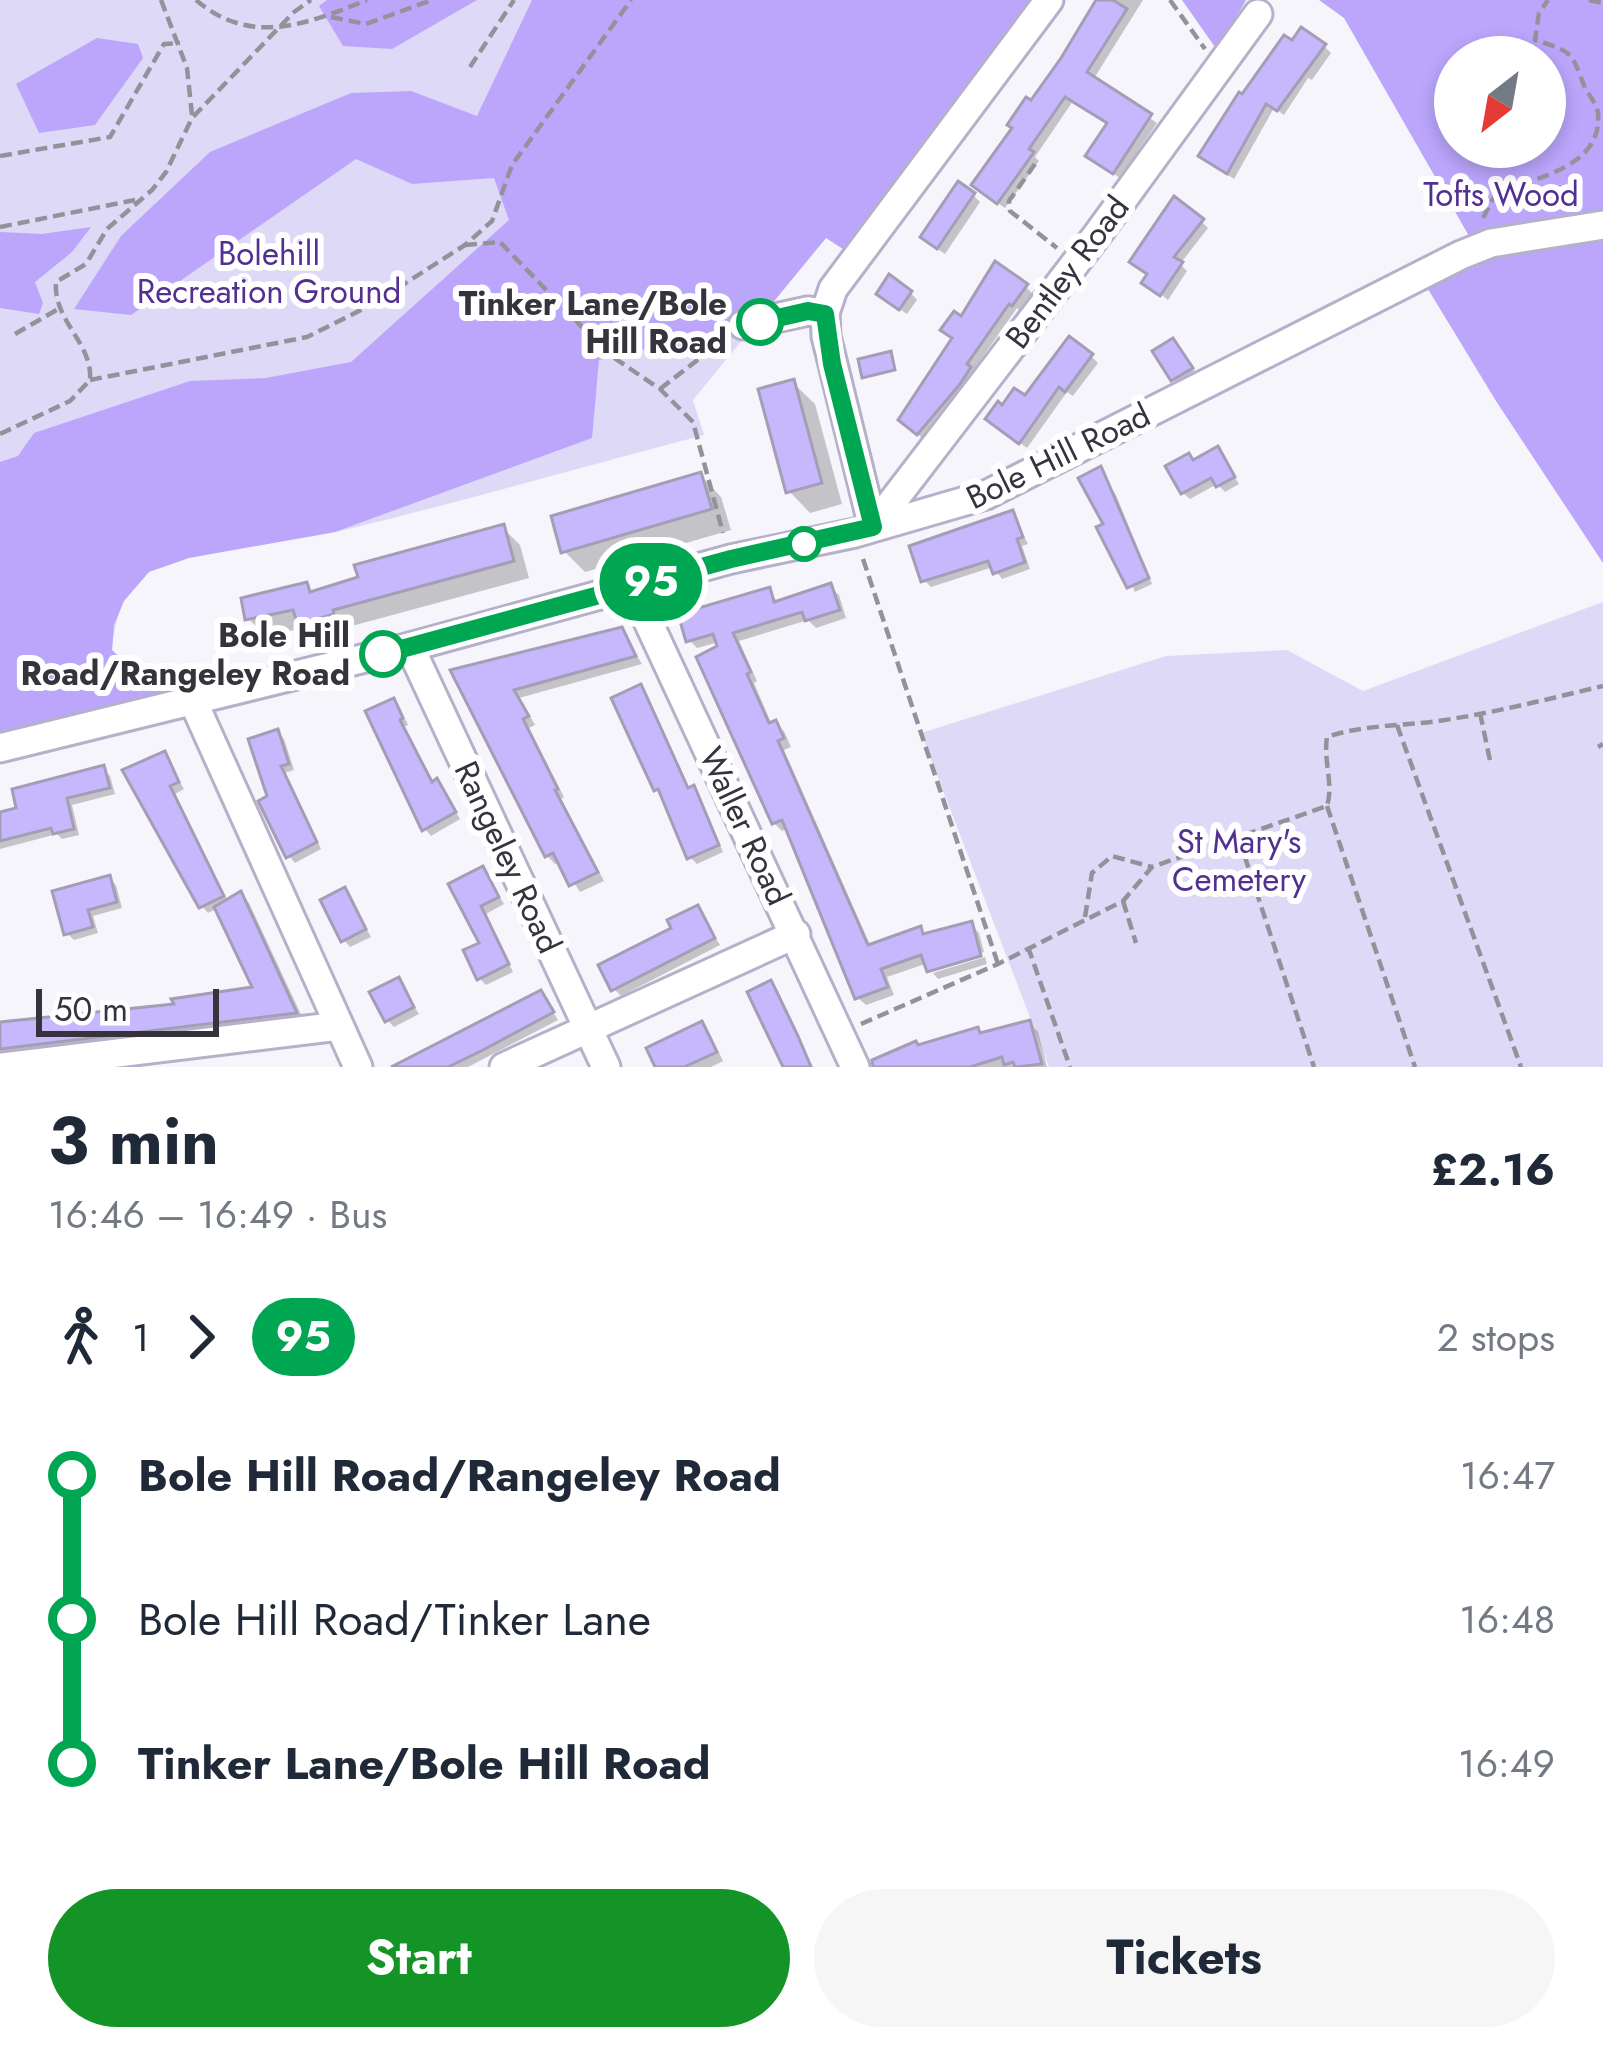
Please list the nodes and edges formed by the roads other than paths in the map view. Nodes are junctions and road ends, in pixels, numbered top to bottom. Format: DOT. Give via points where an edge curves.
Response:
graph roads {
  1 [pos="1049,0"];
  2 [pos="1258,14"];
  3 [pos="1603,225"];
  4 [pos="825,314"];
  5 [pos="743,325"];
  6 [pos="864,530"];
  7 [pos="632,587"];
  8 [pos="410,647"];
  9 [pos="193,701"];
  10 [pos="0,748"];
  11 [pos="796,934"];
  12 [pos="338,1026"];
  13 [pos="588,1028"];
  14 [pos="3,1067"];
  15 [pos="358,1067"];
  16 [pos="504,1067"];
  17 [pos="605,1067"];
  18 [pos="855,1067"];
  1 -- 4 [label="street" via="853,259"];
  2 -- 6 [label="street, Bentley Road"];
  3 -- 6 [label="street, Bole Hill Road" via="1491,243 986,495"];
  4 -- 5 [label="street"];
  4 -- 6 [label="street"];
  6 -- 7 [label="street, Bole Hill Road"];
  7 -- 8 [label="street, Bole Hill Road"];
  7 -- 11 [label="street, Waller Road"];
  8 -- 9 [label="street, Bole Hill Road"];
  8 -- 13 [label="street, Rangeley Road"];
  9 -- 10 [label="street, Bole Hill Road"];
  9 -- 12 [label="street"];
  11 -- 13 [label="street"];
  11 -- 18 [label="street, Waller Road"];
  12 -- 14 [label="street"];
  12 -- 15 [label="street"];
  13 -- 16 [label="street"];
  13 -- 17 [label="street, Rangeley Road"];
}
